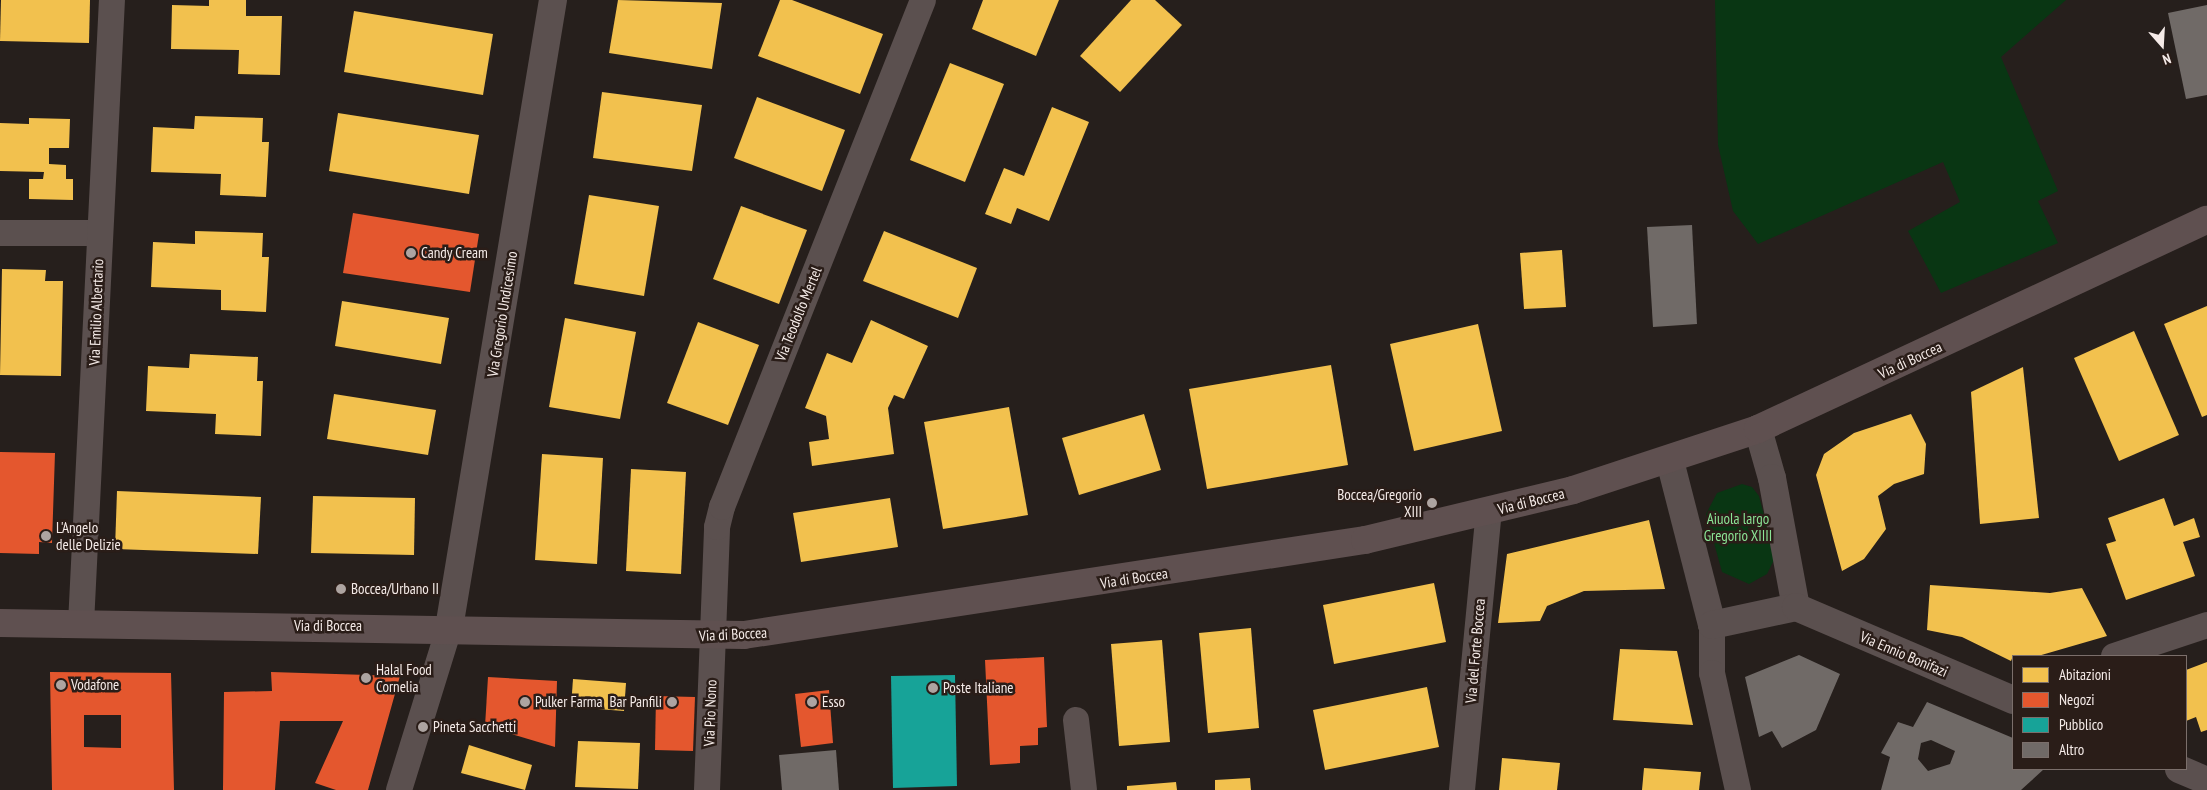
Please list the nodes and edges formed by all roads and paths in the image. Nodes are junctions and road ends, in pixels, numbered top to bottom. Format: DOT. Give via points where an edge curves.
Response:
graph roads {
  1 [pos="112,0"];
  2 [pos="553,0"];
  3 [pos="923,0"];
  4 [pos="2207,220"];
  5 [pos="0,233"];
  6 [pos="99,233"];
  7 [pos="1758,430"];
  8 [pos="1670,461"];
  9 [pos="1489,512"];
  10 [pos="1796,607"];
  11 [pos="0,623"];
  12 [pos="81,624"];
  13 [pos="1712,625"];
  14 [pos="2207,625"];
  15 [pos="449,628"];
  16 [pos="713,636"];
  17 [pos="2117,655"];
  18 [pos="2012,698"];
  19 [pos="1076,720"];
  20 [pos="2181,770"];
  21 [pos="2207,781"];
  22 [pos="399,790"];
  23 [pos="707,790"];
  24 [pos="1084,790"];
  25 [pos="1462,790"];
  26 [pos="1738,790"];
  1 -- 6 [label="street, Via Emilio Albertario"];
  2 -- 15 [label="street, Via Gregorio Undicesimo"];
  3 -- 16 [label="street, Via Teodolfo Mertel" via="722,507 717,527"];
  4 -- 7 [label="main road, Via di Boccea"];
  5 -- 6 [label="street"];
  6 -- 12 [label="street, Via Emilio Albertario"];
  7 -- 8 [label="main road, Via di Boccea"];
  7 -- 10 [label="street" via="1772,478"];
  8 -- 9 [label="main road, Via di Boccea"];
  8 -- 13 [label="street"];
  9 -- 16 [label="main road, Via di Boccea" via="1365,540 1069,588 812,628"];
  9 -- 25 [label="street, Via del Forte Boccea"];
  10 -- 13 [label="street"];
  10 -- 18 [label="street, Via Ennio Bonifazi"];
  11 -- 12 [label="main road, Via di Boccea"];
  12 -- 15 [label="main road, Via di Boccea"];
  13 -- 26 [label="street" via="1712,673"];
  14 -- 17 [label="street"];
  15 -- 16 [label="main road, Via di Boccea"];
  15 -- 22 [label="street"];
  16 -- 23 [label="street, Via Pio Nono"];
  19 -- 24 [label="street"];
  20 -- 21 [label="street"];
}
